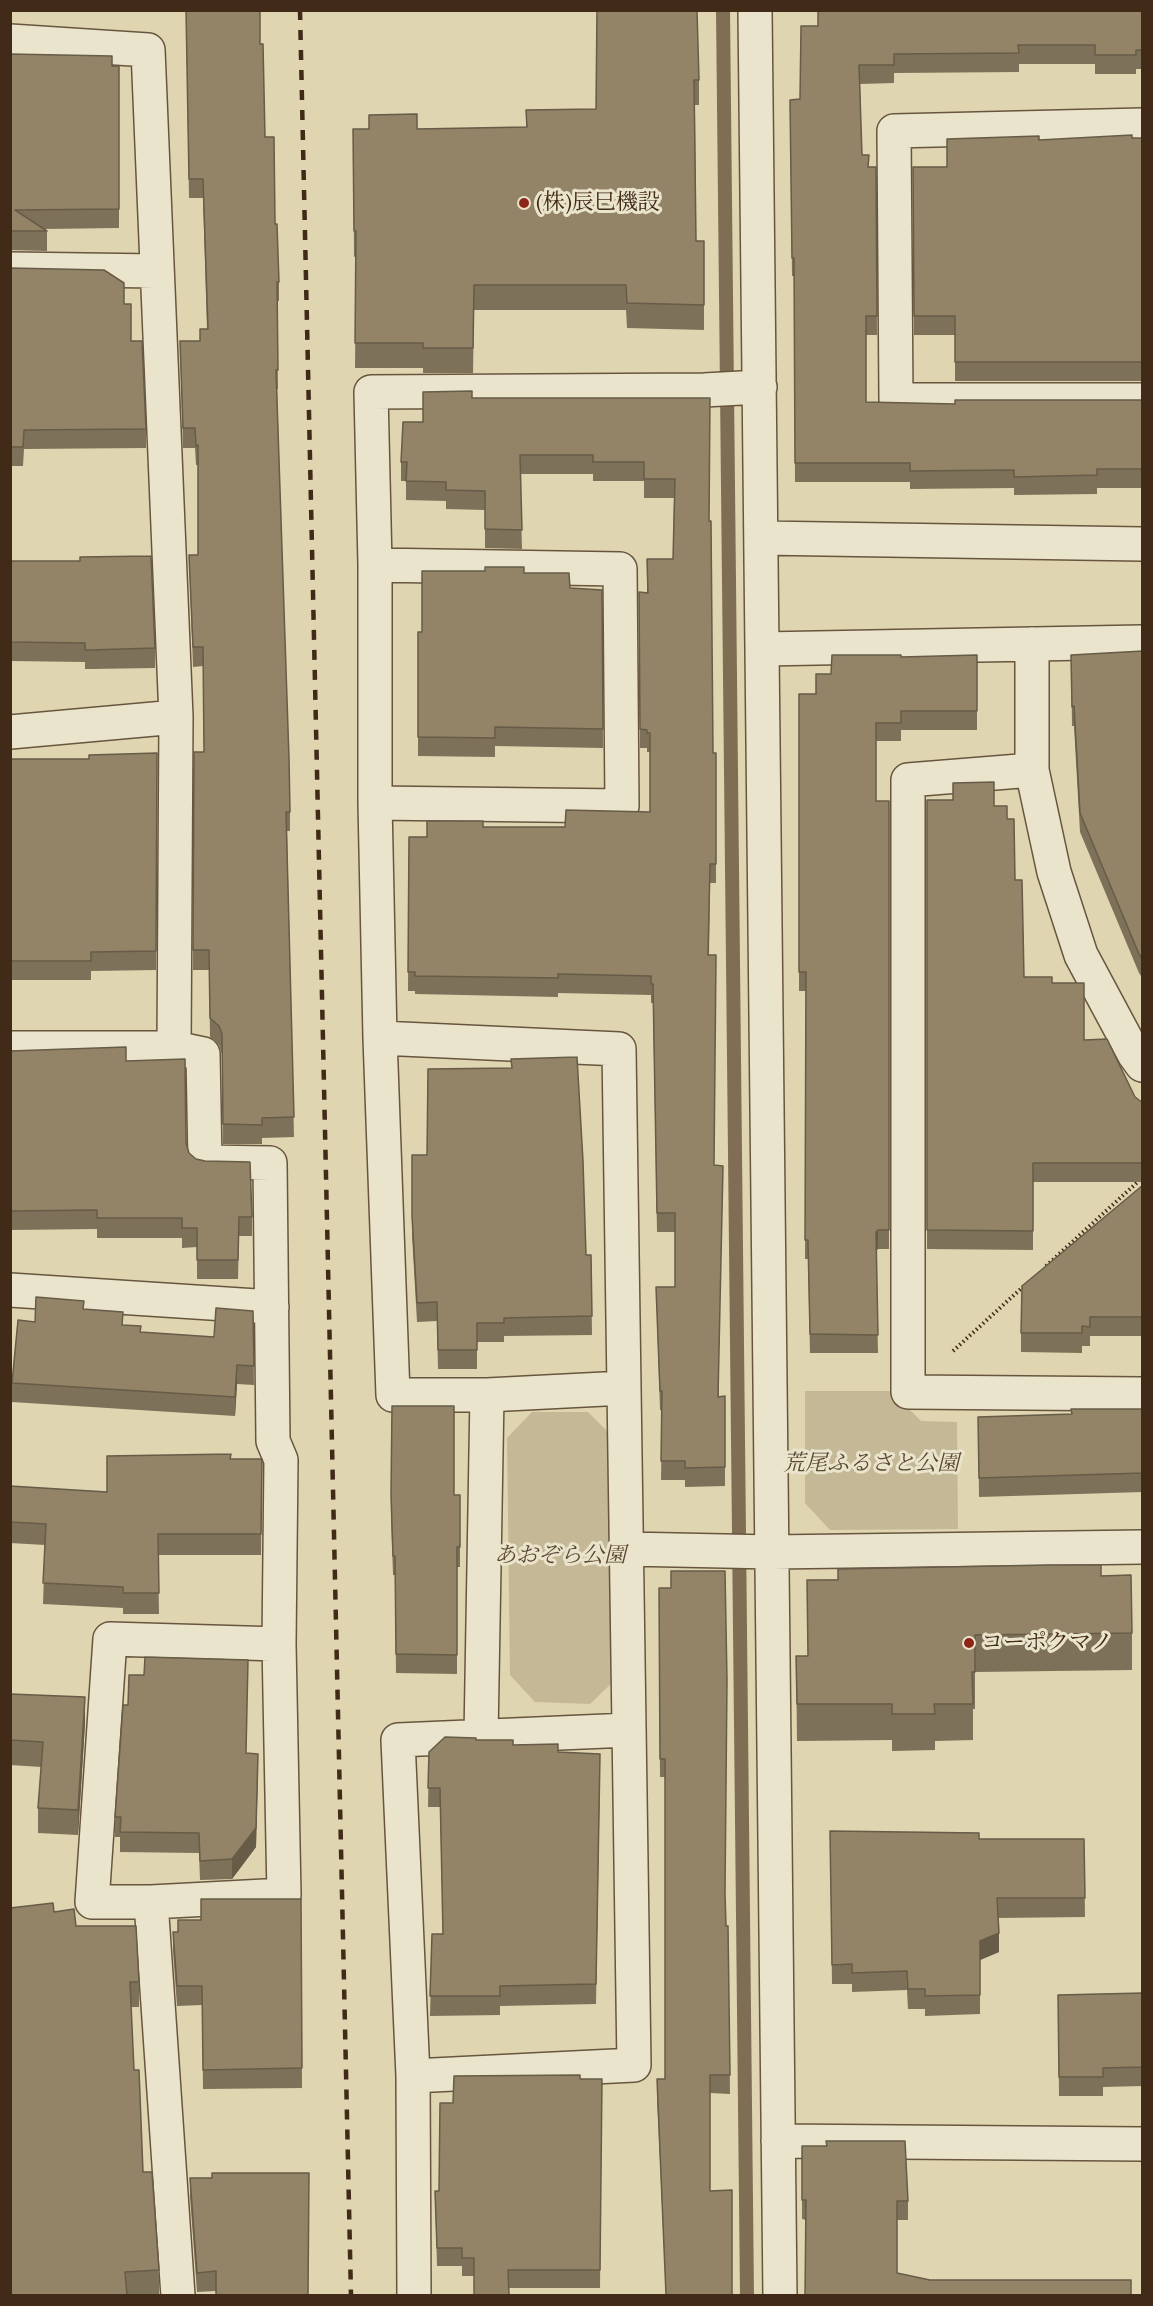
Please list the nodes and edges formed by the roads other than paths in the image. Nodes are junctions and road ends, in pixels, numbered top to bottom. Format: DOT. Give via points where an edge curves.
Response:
graph roads {
  1 [pos="755,10"];
  2 [pos="10,41"];
  3 [pos="1143,125"];
  4 [pos="10,269"];
  5 [pos="158,271"];
  6 [pos="755,387"];
  7 [pos="1143,400"];
  8 [pos="762,538"];
  9 [pos="1143,544"];
  10 [pos="375,565"];
  11 [pos="1143,642"];
  12 [pos="1032,644"];
  13 [pos="763,650"];
  14 [pos="176,717"];
  15 [pos="10,732"];
  16 [pos="1032,770"];
  17 [pos="375,803"];
  18 [pos="380,1038"];
  19 [pos="10,1048"];
  20 [pos="174,1048"];
  21 [pos="1143,1065"];
  22 [pos="10,1290"];
  23 [pos="272,1306"];
  24 [pos="624,1388"];
  25 [pos="1143,1394"];
  26 [pos="487,1395"];
  27 [pos="1143,1547"];
  28 [pos="627,1549"];
  29 [pos="767,1552"];
  30 [pos="279,1644"];
  31 [pos="629,1730"];
  32 [pos="480,1736"];
  33 [pos="151,1902"];
  34 [pos="413,2076"];
  35 [pos="778,2141"];
  36 [pos="1143,2144"];
  37 [pos="178,2295"];
  38 [pos="414,2295"];
  39 [pos="780,2295"];
  1 -- 6 [label="street"];
  2 -- 5 [label="street" via="148,50"];
  3 -- 7 [label="street" via="894,131 896,400"];
  4 -- 5 [label="street"];
  5 -- 14 [label="street"];
  6 -- 8 [label="street"];
  6 -- 10 [label="street" via="371,392"];
  8 -- 9 [label="street"];
  8 -- 13 [label="street"];
  10 -- 17 [label="street"];
  10 -- 17 [label="street" via="620,569 622,806"];
  11 -- 12 [label="street"];
  12 -- 13 [label="street"];
  12 -- 16 [label="street"];
  13 -- 29 [label="street"];
  14 -- 15 [label="street"];
  14 -- 20 [label="street"];
  16 -- 21 [label="street" via="1054,872 1082,955"];
  16 -- 25 [label="street" via="908,780 908,1392"];
  17 -- 18 [label="street"];
  18 -- 24 [label="street" via="619,1049"];
  18 -- 26 [label="street" via="393,1395"];
  19 -- 20 [label="street"];
  20 -- 23 [label="street" via="203,1054 205,1162 270,1163"];
  22 -- 23 [label="street"];
  23 -- 30 [label="street" via="273,1441 281,1460"];
  24 -- 26 [label="street"];
  24 -- 28 [label="street"];
  26 -- 32 [label="street"];
  27 -- 29 [label="street"];
  28 -- 29 [label="street"];
  28 -- 31 [label="street"];
  29 -- 35 [label="street"];
  30 -- 33 [label="street" via="284,1895"];
  30 -- 33 [label="street" via="110,1639 92,1902"];
  31 -- 32 [label="street"];
  31 -- 34 [label="street" via="634,2065"];
  32 -- 34 [label="street" via="398,1740"];
  33 -- 37 [label="street"];
  34 -- 38 [label="street"];
  35 -- 36 [label="street"];
  35 -- 39 [label="street"];
}
